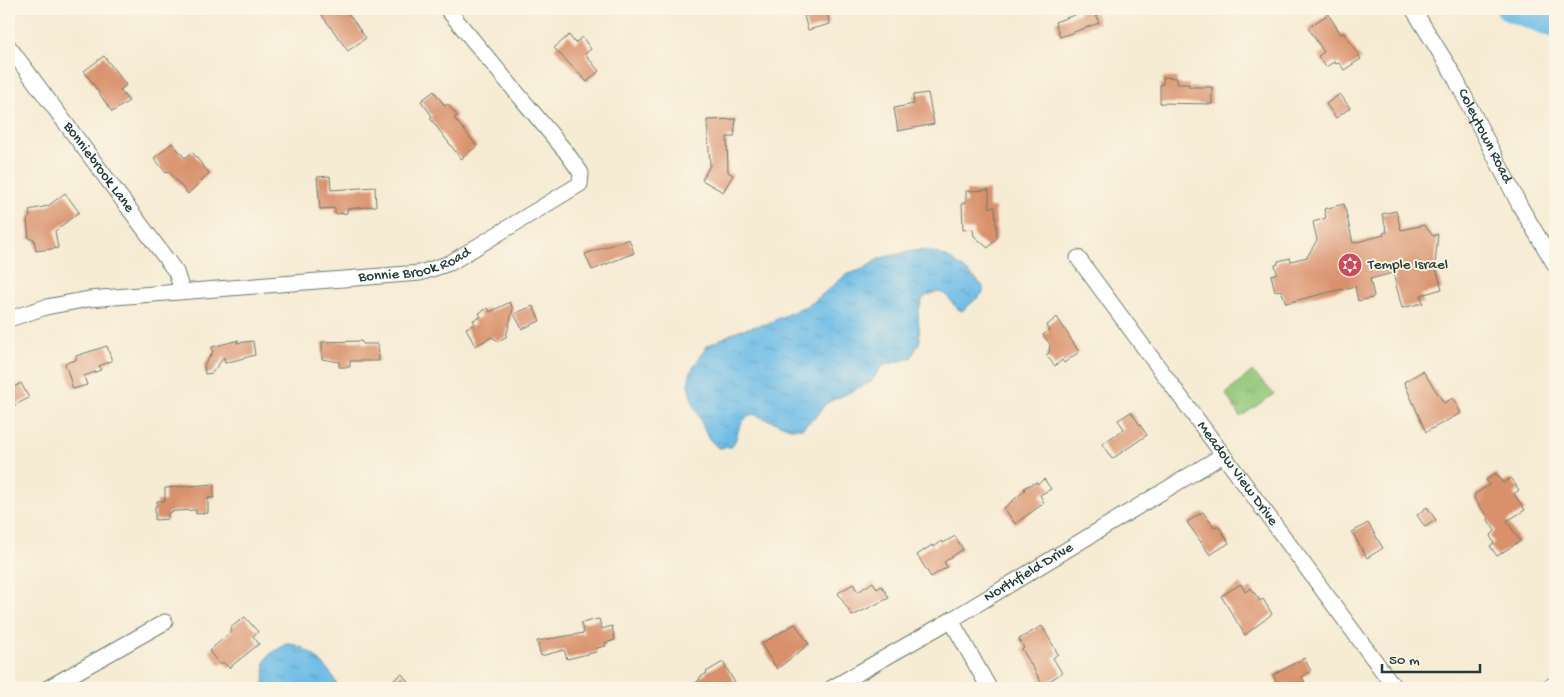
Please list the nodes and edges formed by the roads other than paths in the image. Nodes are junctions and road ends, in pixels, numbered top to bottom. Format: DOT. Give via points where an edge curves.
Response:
graph roads {
  1 [pos="447,9"];
  2 [pos="1413,9"];
  3 [pos="9,47"];
  4 [pos="1078,258"];
  5 [pos="1555,265"];
  6 [pos="182,291"];
  7 [pos="9,318"];
  8 [pos="1223,455"];
  9 [pos="952,620"];
  10 [pos="160,625"];
  11 [pos="1555,684"];
  12 [pos="48,688"];
  13 [pos="832,688"];
  14 [pos="989,688"];
  15 [pos="1395,688"];
  16 [pos="1547,688"];
  1 -- 6 [label="street, Bonnie Brook Road" via="566,152 581,173 580,184 450,262 420,273"];
  2 -- 5 [label="street, Coleytown Road" via="1452,72 1520,206"];
  3 -- 6 [label="street, Bonniebrook Lane" via="176,272"];
  4 -- 8 [label="street, Meadow View Drive"];
  6 -- 7 [label="street, Bonnie Brook Road" via="89,299 46,306"];
  8 -- 9 [label="street, Northfield Drive"];
  8 -- 15 [label="street, Meadow View Drive"];
  9 -- 13 [label="street, Northfield Drive"];
  9 -- 14 [label="street"];
  10 -- 12 [label="street"];
  11 -- 16 [label="street"];
}
